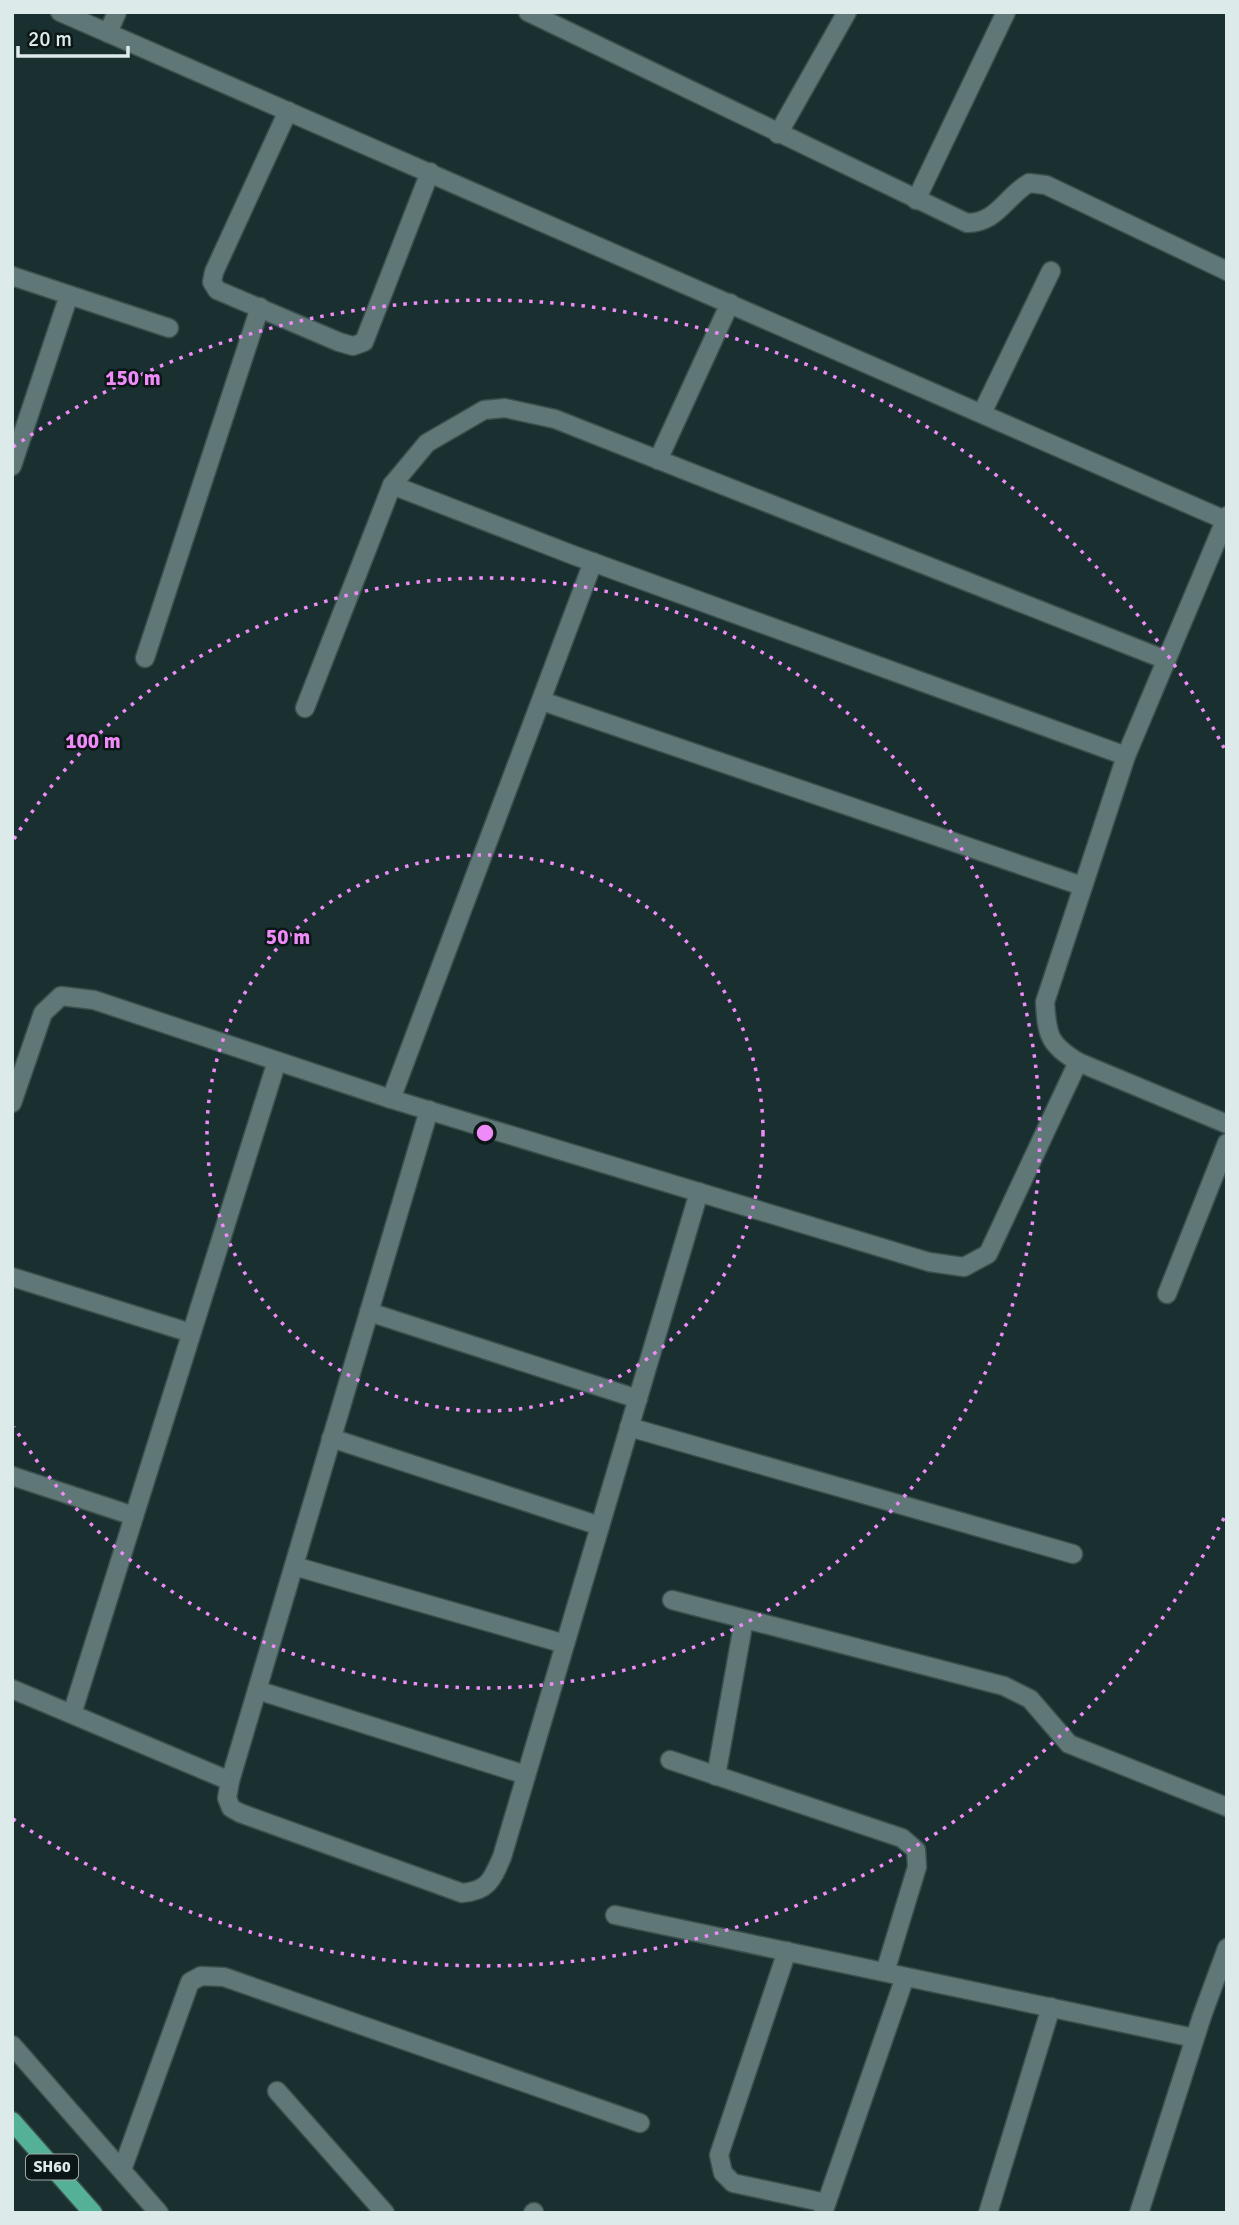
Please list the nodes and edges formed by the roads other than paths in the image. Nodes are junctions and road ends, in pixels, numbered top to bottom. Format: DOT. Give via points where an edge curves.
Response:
graph roads {
  1 [pos="60,12"];
  2 [pos="117,12"];
  3 [pos="528,12"];
  4 [pos="848,12"];
  5 [pos="1006,12"];
  6 [pos="108,33"];
  7 [pos="288,111"];
  8 [pos="778,134"];
  9 [pos="430,172"];
  10 [pos="916,200"];
  11 [pos="1051,271"];
  12 [pos="1227,271"];
  13 [pos="12,276"];
  14 [pos="69,295"];
  15 [pos="730,303"];
  16 [pos="260,307"];
  17 [pos="169,328"];
  18 [pos="982,413"];
  19 [pos="658,460"];
  20 [pos="12,466"];
  21 [pos="392,485"];
  22 [pos="1226,518"];
  23 [pos="593,562"];
  24 [pos="145,658"];
  25 [pos="1166,660"];
  26 [pos="542,701"];
  27 [pos="305,708"];
  28 [pos="1126,756"];
  29 [pos="1082,886"];
  30 [pos="277,1061"];
  31 [pos="1077,1062"];
  32 [pos="391,1099"];
  33 [pos="12,1103"];
  34 [pos="429,1110"];
  35 [pos="1227,1124"];
  36 [pos="1227,1143"];
  37 [pos="698,1192"];
  38 [pos="12,1278"];
  39 [pos="1167,1294"];
  40 [pos="369,1312"];
  41 [pos="191,1333"];
  42 [pos="638,1399"];
  43 [pos="629,1427"];
  44 [pos="331,1438"];
  45 [pos="12,1476"];
  46 [pos="134,1516"];
  47 [pos="600,1526"];
  48 [pos="1073,1554"];
  49 [pos="293,1566"];
  50 [pos="672,1601"];
  51 [pos="744,1620"];
  52 [pos="565,1644"];
  53 [pos="12,1689"];
  54 [pos="257,1690"];
  55 [pos="72,1714"];
  56 [pos="670,1760"];
  57 [pos="526,1775"];
  58 [pos="716,1776"];
  59 [pos="230,1781"];
  60 [pos="1227,1807"];
  61 [pos="615,1915"];
  62 [pos="1227,1948"];
  63 [pos="787,1951"];
  64 [pos="885,1972"];
  65 [pos="905,1977"];
  66 [pos="1051,2007"];
  67 [pos="1195,2038"];
  68 [pos="12,2045"];
  69 [pos="277,2091"];
  70 [pos="12,2121"];
  71 [pos="640,2123"];
  72 [pos="122,2170"];
  73 [pos="825,2208"];
  74 [pos="93,2213"];
  75 [pos="159,2213"];
  76 [pos="385,2213"];
  77 [pos="988,2213"];
  78 [pos="1139,2213"];
  1 -- 6 [label="street"];
  2 -- 6 [label="street"];
  3 -- 8 [label="street"];
  4 -- 8 [label="street"];
  5 -- 10 [label="street"];
  6 -- 7 [label="street"];
  7 -- 9 [label="street"];
  7 -- 16 [label="street" via="212,282 217,290"];
  8 -- 10 [label="street"];
  9 -- 15 [label="street"];
  9 -- 16 [label="street" via="364,342 353,346 339,342"];
  10 -- 12 [label="street" via="967,223 982,223 1029,183 1046,185"];
  11 -- 18 [label="street"];
  13 -- 14 [label="street"];
  14 -- 17 [label="street"];
  14 -- 20 [label="street"];
  15 -- 18 [label="street"];
  15 -- 19 [label="street"];
  16 -- 24 [label="street"];
  18 -- 22 [label="street"];
  19 -- 21 [label="street" via="555,419 505,408 484,410 426,443"];
  19 -- 25 [label="street"];
  21 -- 23 [label="street"];
  21 -- 27 [label="street"];
  22 -- 25 [label="street"];
  23 -- 26 [label="street"];
  23 -- 28 [label="street"];
  25 -- 28 [label="street"];
  26 -- 29 [label="street"];
  26 -- 32 [label="street"];
  28 -- 29 [label="street"];
  29 -- 31 [label="street" via="1045,1002 1046,1029 1055,1048"];
  30 -- 32 [label="street"];
  30 -- 33 [label="street" via="93,1000 61,996 43,1013"];
  30 -- 41 [label="street"];
  31 -- 35 [label="street"];
  31 -- 37 [label="street" via="988,1254 964,1267 929,1262"];
  32 -- 34 [label="street"];
  34 -- 37 [label="street"];
  34 -- 40 [label="street"];
  36 -- 39 [label="street"];
  37 -- 42 [label="street"];
  38 -- 41 [label="street"];
  40 -- 42 [label="street"];
  40 -- 44 [label="street"];
  41 -- 46 [label="street"];
  42 -- 43 [label="street"];
  43 -- 47 [label="street"];
  43 -- 48 [label="street"];
  44 -- 47 [label="street"];
  44 -- 49 [label="street"];
  45 -- 46 [label="street"];
  46 -- 55 [label="street"];
  47 -- 52 [label="street"];
  49 -- 52 [label="street"];
  49 -- 54 [label="street"];
  50 -- 51 [label="street"];
  51 -- 58 [label="street"];
  51 -- 60 [label="street" via="1004,1685 1030,1699 1069,1744"];
  52 -- 57 [label="street"];
  53 -- 55 [label="street"];
  54 -- 57 [label="street"];
  54 -- 59 [label="street"];
  55 -- 59 [label="street"];
  56 -- 58 [label="street"];
  57 -- 59 [label="street" via="492,1880 478,1892 462,1893 240,1814 227,1798"];
  58 -- 64 [label="street" via="902,1838 916,1850 917,1867"];
  61 -- 63 [label="street"];
  62 -- 67 [label="street"];
  63 -- 64 [label="street"];
  63 -- 73 [label="street" via="719,2155 723,2173 733,2183"];
  64 -- 65 [label="street"];
  65 -- 66 [label="street"];
  65 -- 73 [label="street"];
  66 -- 67 [label="street"];
  66 -- 77 [label="street"];
  67 -- 78 [label="street"];
  68 -- 72 [label="street"];
  69 -- 76 [label="street"];
  70 -- 74 [label="main road, SH60"];
  71 -- 72 [label="street" via="224,1978 201,1976 190,1982"];
  72 -- 75 [label="street"];
}
